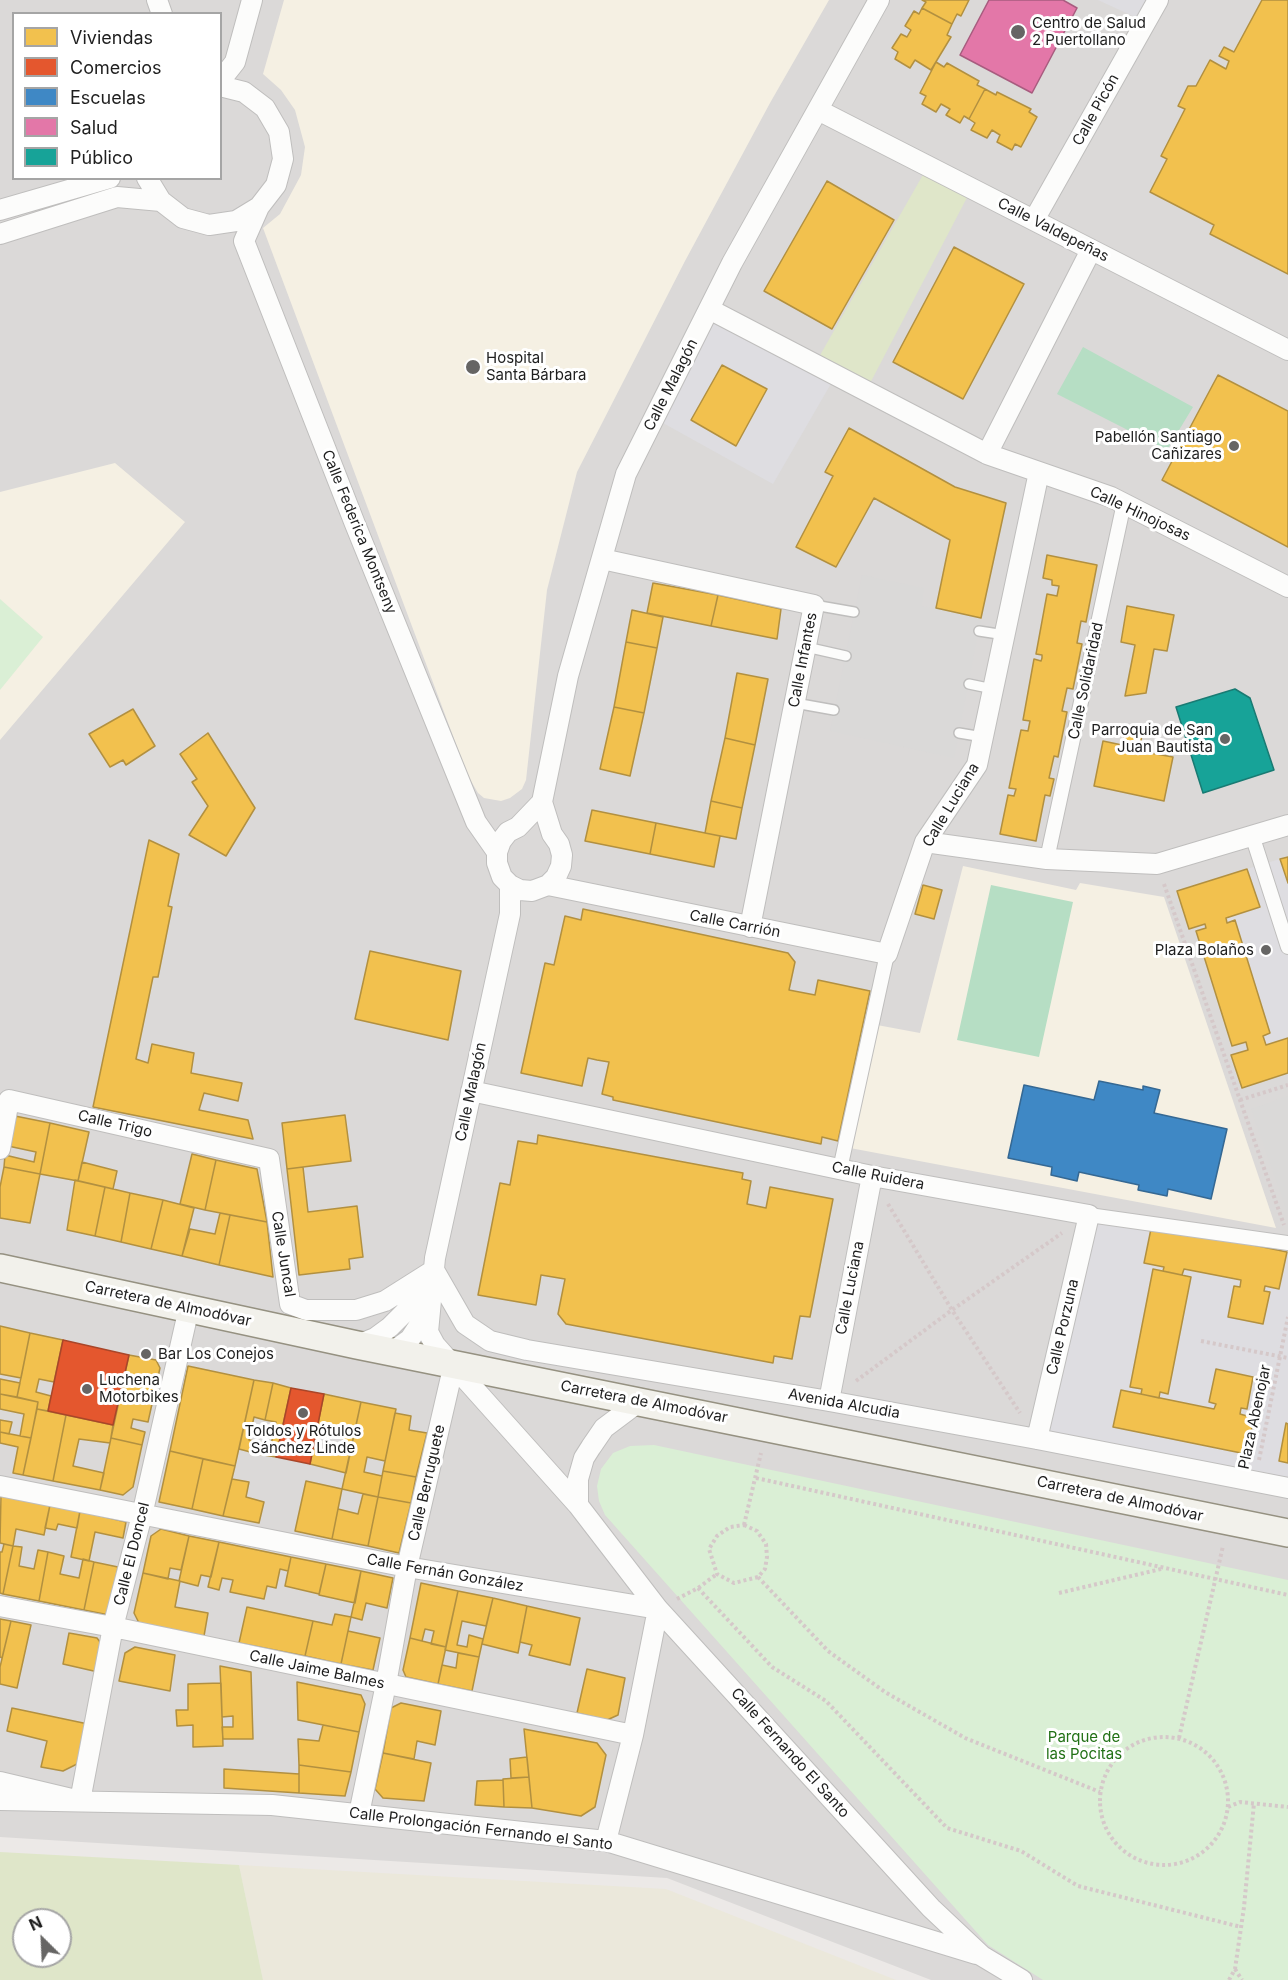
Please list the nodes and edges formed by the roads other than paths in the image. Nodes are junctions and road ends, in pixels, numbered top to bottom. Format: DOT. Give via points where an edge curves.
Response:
graph roads {
  1 [pos="252,0"];
  2 [pos="879,0"];
  3 [pos="1158,0"];
  4 [pos="235,62"];
  5 [pos="222,78"];
  6 [pos="222,86"];
  7 [pos="244,92"];
  8 [pos="818,110"];
  9 [pos="104,180"];
  10 [pos="148,180"];
  11 [pos="161,201"];
  12 [pos="260,207"];
  13 [pos="0,212"];
  14 [pos="1034,220"];
  15 [pos="209,225"];
  16 [pos="2,233"];
  17 [pos="244,241"];
  18 [pos="1092,250"];
  19 [pos="709,309"];
  20 [pos="1288,350"];
  21 [pos="987,454"];
  22 [pos="1039,472"];
  23 [pos="1124,503"];
  24 [pos="602,560"];
  25 [pos="1288,586"];
  26 [pos="814,605"];
  27 [pos="854,612"];
  28 [pos="979,631"];
  29 [pos="1005,635"];
  30 [pos="806,647"];
  31 [pos="846,656"];
  32 [pos="969,684"];
  33 [pos="993,689"];
  34 [pos="795,703"];
  35 [pos="834,710"];
  36 [pos="959,733"];
  37 [pos="983,738"];
  38 [pos="542,802"];
  39 [pos="476,822"];
  40 [pos="1288,825"];
  41 [pos="513,830"];
  42 [pos="552,834"];
  43 [pos="1252,836"];
  44 [pos="925,842"];
  45 [pos="497,852"];
  46 [pos="1047,859"];
  47 [pos="561,866"];
  48 [pos="510,885"];
  49 [pos="540,888"];
  50 [pos="583,893"];
  51 [pos="510,914"];
  52 [pos="750,927"];
  53 [pos="1288,947"];
  54 [pos="888,954"];
  55 [pos="471,1092"];
  56 [pos="0,1149"];
  57 [pos="269,1159"];
  58 [pos="840,1169"];
  59 [pos="872,1176"];
  60 [pos="1089,1215"];
  61 [pos="1288,1243"];
  62 [pos="0,1268"];
  63 [pos="434,1270"];
  64 [pos="189,1308"];
  65 [pos="357,1345"];
  66 [pos="392,1352"];
  67 [pos="454,1364"];
  68 [pos="640,1401"];
  69 [pos="829,1401"];
  70 [pos="1037,1439"];
  71 [pos="0,1486"];
  72 [pos="1288,1488"];
  73 [pos="578,1505"];
  74 [pos="142,1515"];
  75 [pos="1288,1533"];
  76 [pos="407,1567"];
  77 [pos="0,1606"];
  78 [pos="658,1609"];
  79 [pos="113,1627"];
  80 [pos="386,1684"];
  81 [pos="633,1735"];
  82 [pos="0,1782"];
  83 [pos="0,1800"];
  84 [pos="80,1801"];
  85 [pos="359,1814"];
  86 [pos="606,1841"];
  87 [pos="982,1956"];
  88 [pos="1022,1980"];
  1 -- 4 [label="street"];
  2 -- 8 [label="street, Calle Malagón"];
  3 -- 14 [label="street, Calle Picón"];
  4 -- 5 [label="street"];
  4 -- 7 [label="street"];
  6 -- 7 [label="street"];
  7 -- 12 [label="street" via="265,108 279,132 283,159 276,185"];
  8 -- 14 [label="street, Calle Valdepeñas"];
  8 -- 19 [label="street, Calle Malagón"];
  9 -- 13 [label="street"];
  10 -- 11 [label="street"];
  11 -- 15 [label="street" via="183,218"];
  11 -- 16 [label="street" via="117,197"];
  12 -- 15 [label="street" via="236,220"];
  12 -- 17 [label="street"];
  13 -- 16 [label="street"];
  14 -- 18 [label="street, Calle Valdepeñas"];
  15 -- 17 [label="street"];
  17 -- 39 [label="street, Calle Federica Montseny"];
  18 -- 20 [label="street, Calle Valdepeñas"];
  18 -- 21 [label="street"];
  19 -- 21 [label="street, Calle Hinojosas"];
  19 -- 24 [label="street, Calle Malagón" via="626,474"];
  21 -- 22 [label="street, Calle Hinojosas"];
  22 -- 23 [label="street, Calle Hinojosas"];
  22 -- 29 [label="street, Calle Luciana"];
  23 -- 25 [label="street, Calle Hinojosas"];
  23 -- 46 [label="street, Calle Solidaridad"];
  24 -- 26 [label="street, Calle Infantes"];
  24 -- 38 [label="street, Calle Malagón" via="568,676"];
  26 -- 27 [label="lane"];
  26 -- 30 [label="street, Calle Infantes"];
  28 -- 29 [label="lane"];
  29 -- 33 [label="street, Calle Luciana"];
  30 -- 31 [label="lane"];
  30 -- 34 [label="street, Calle Infantes"];
  32 -- 33 [label="lane"];
  33 -- 37 [label="street, Calle Luciana"];
  34 -- 35 [label="lane"];
  34 -- 52 [label="street, Calle Infantes"];
  36 -- 37 [label="lane"];
  37 -- 44 [label="street, Calle Luciana" via="977,765"];
  38 -- 41 [label="street"];
  38 -- 42 [label="street, Calle Malagón"];
  39 -- 41 [label="street"];
  39 -- 45 [label="street, Calle Federica Montseny"];
  40 -- 43 [label="street"];
  41 -- 42 [label="street" via="532,825"];
  41 -- 45 [label="street" via="501,841"];
  42 -- 47 [label="street, Calle Malagón" via="559,844"];
  43 -- 46 [label="street" via="1157,864"];
  43 -- 53 [label="street"];
  44 -- 46 [label="street"];
  44 -- 54 [label="street, Calle Luciana"];
  45 -- 48 [label="street, Calle Malagón" via="502,877"];
  47 -- 49 [label="street" via="556,877"];
  47 -- 50 [label="street"];
  48 -- 49 [label="street" via="520,890"];
  48 -- 51 [label="street, Calle Malagón"];
  49 -- 50 [label="street, Calle Carrión"];
  49 -- 51 [label="street"];
  50 -- 52 [label="street, Calle Carrión"];
  51 -- 55 [label="street, Calle Malagón"];
  52 -- 54 [label="street, Calle Carrión"];
  54 -- 58 [label="street, Calle Luciana"];
  55 -- 58 [label="street, Calle Ruidera"];
  55 -- 63 [label="street, Calle Malagón"];
  56 -- 57 [label="street, Calle Trigo" via="9,1100"];
  57 -- 63 [label="street, Calle Juncal" via="290,1304 306,1310 356,1310 385,1301"];
  58 -- 59 [label="street, Calle Ruidera"];
  59 -- 60 [label="street, Calle Ruidera"];
  59 -- 69 [label="street, Calle Luciana"];
  60 -- 61 [label="street, Calle Ruidera"];
  60 -- 70 [label="street, Calle Porzuna"];
  62 -- 64 [label="main road, Carretera de Almodóvar"];
  63 -- 65 [label="street, Calle Malagón" via="390,1327"];
  63 -- 66 [label="street, Calle Malagón" via="420,1324 410,1339"];
  63 -- 67 [label="street, Calle Malagón" via="428,1332"];
  63 -- 69 [label="street, Avenida Alcudia" via="465,1324 490,1341"];
  64 -- 65 [label="main road, Carretera de Almodóvar"];
  64 -- 74 [label="street, Calle El Doncel"];
  65 -- 66 [label="main road, Carretera de Almodóvar"];
  66 -- 67 [label="main road, Carretera de Almodóvar"];
  67 -- 68 [label="main road, Carretera de Almodóvar"];
  67 -- 73 [label="street, Calle Fernando El Santo"];
  67 -- 76 [label="street, Calle Berruguete"];
  68 -- 73 [label="street" via="604,1428 584,1458 578,1479"];
  68 -- 75 [label="main road, Carretera de Almodóvar"];
  69 -- 70 [label="street, Avenida Alcudia"];
  70 -- 72 [label="street, Avenida Alcudia"];
  71 -- 74 [label="street, Calle Fernán González"];
  73 -- 78 [label="street, Calle Fernando El Santo"];
  74 -- 76 [label="street, Calle Fernán González"];
  74 -- 79 [label="street, Calle El Doncel"];
  76 -- 78 [label="street, Calle Fernán González"];
  76 -- 80 [label="street, Calle Berruguete"];
  77 -- 79 [label="street, Calle Jaime Balmes"];
  78 -- 81 [label="street"];
  78 -- 87 [label="street, Calle Fernando El Santo" via="931,1908"];
  79 -- 80 [label="street, Calle Jaime Balmes"];
  79 -- 84 [label="street, Calle El Doncel"];
  80 -- 81 [label="street, Calle Jaime Balmes"];
  80 -- 85 [label="street, Calle Berruguete"];
  81 -- 86 [label="street"];
  82 -- 84 [label="street"];
  83 -- 84 [label="street, Calle Prolongación Fernando el Santo"];
  84 -- 85 [label="street, Calle Prolongación Fernando el Santo" via="272,1805"];
  85 -- 86 [label="street, Calle Prolongación Fernando el Santo"];
  86 -- 87 [label="street, Calle Prolongación Fernando el Santo"];
  87 -- 88 [label="street, Calle Fernando El Santo"];
}
